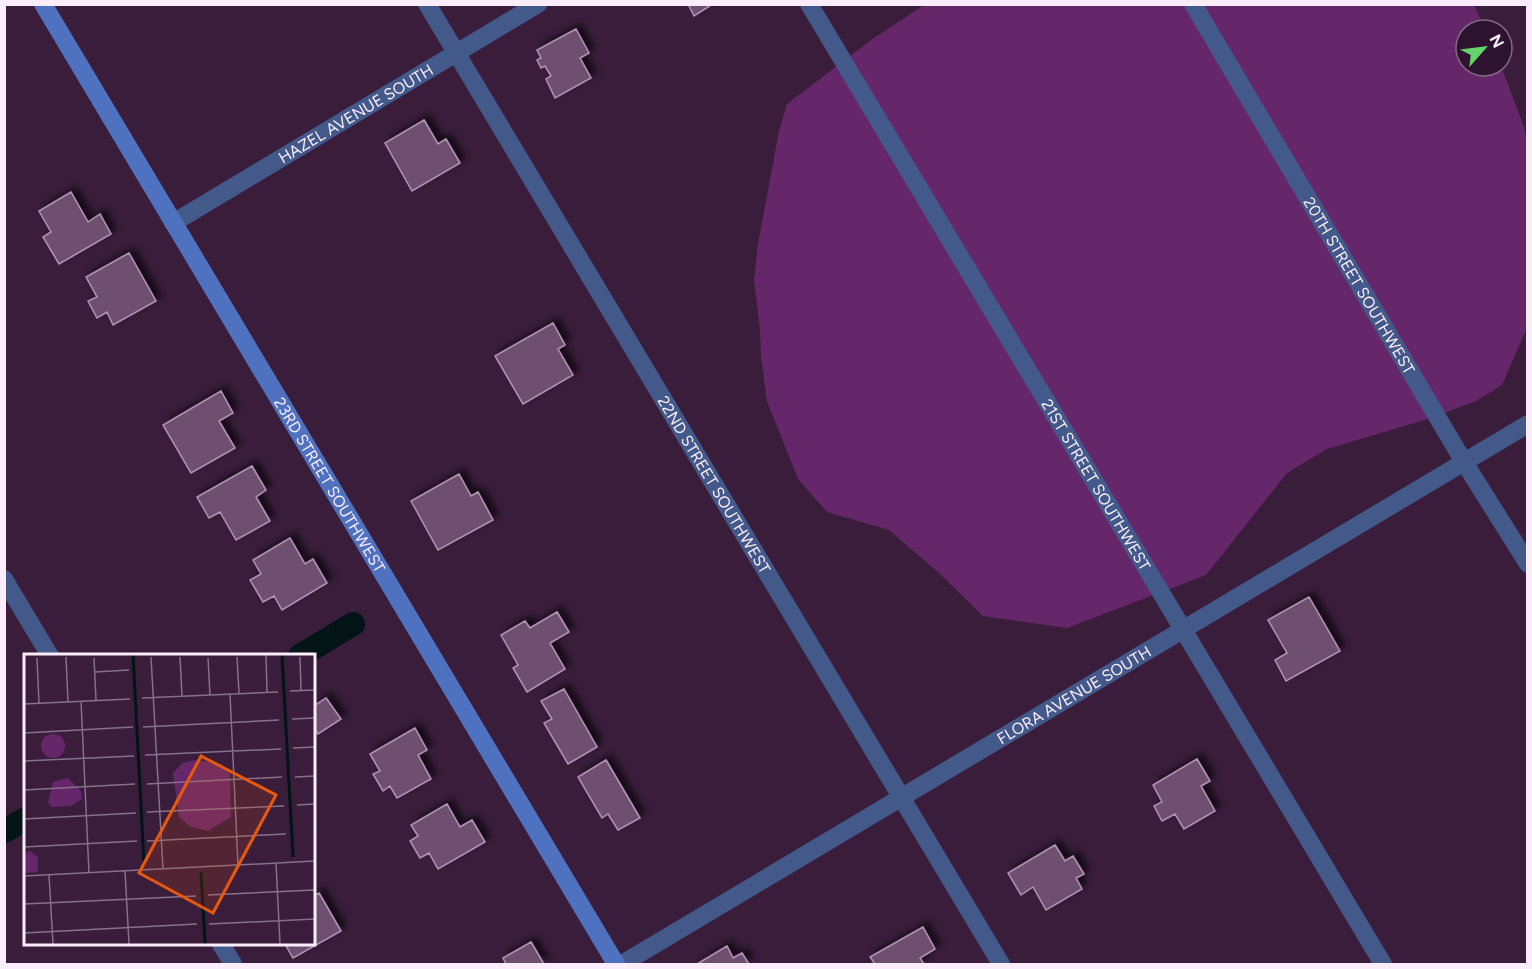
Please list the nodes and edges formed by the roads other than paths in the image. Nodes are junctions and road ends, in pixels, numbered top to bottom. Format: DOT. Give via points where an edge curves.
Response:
graph roads {
  1 [pos="43,4"];
  2 [pos="427,4"];
  3 [pos="538,4"];
  4 [pos="809,4"];
  5 [pos="1193,4"];
  6 [pos="456,53"];
  7 [pos="173,223"];
  8 [pos="1527,424"];
  9 [pos="1464,462"];
  10 [pos="1527,564"];
  11 [pos="4,579"];
  12 [pos="1183,630"];
  13 [pos="49,654"];
  14 [pos="901,798"];
  15 [pos="222,945"];
  16 [pos="233,964"];
  17 [pos="616,964"];
  18 [pos="622,964"];
  19 [pos="1001,964"];
  20 [pos="1383,964"];
  1 -- 7 [label="street, 23RD STREET SOUTHWEST"];
  2 -- 6 [label="street, 22ND STREET SOUTHWEST"];
  3 -- 6 [label="street, HAZEL AVENUE SOUTH"];
  4 -- 12 [label="street, 21ST STREET SOUTHWEST"];
  5 -- 9 [label="street, 20TH STREET SOUTHWEST"];
  6 -- 7 [label="street, HAZEL AVENUE SOUTH"];
  6 -- 14 [label="street, 22ND STREET SOUTHWEST"];
  7 -- 17 [label="street, 23RD STREET SOUTHWEST"];
  8 -- 9 [label="street, FLORA AVENUE SOUTH"];
  9 -- 10 [label="street, 20TH STREET SOUTHWEST"];
  9 -- 12 [label="street, FLORA AVENUE SOUTH"];
  11 -- 13 [label="street"];
  12 -- 14 [label="street, FLORA AVENUE SOUTH"];
  12 -- 20 [label="street, 21ST STREET SOUTHWEST"];
  14 -- 18 [label="street, FLORA AVENUE SOUTH"];
  14 -- 19 [label="street, 22ND STREET SOUTHWEST"];
  15 -- 16 [label="street"];
}
